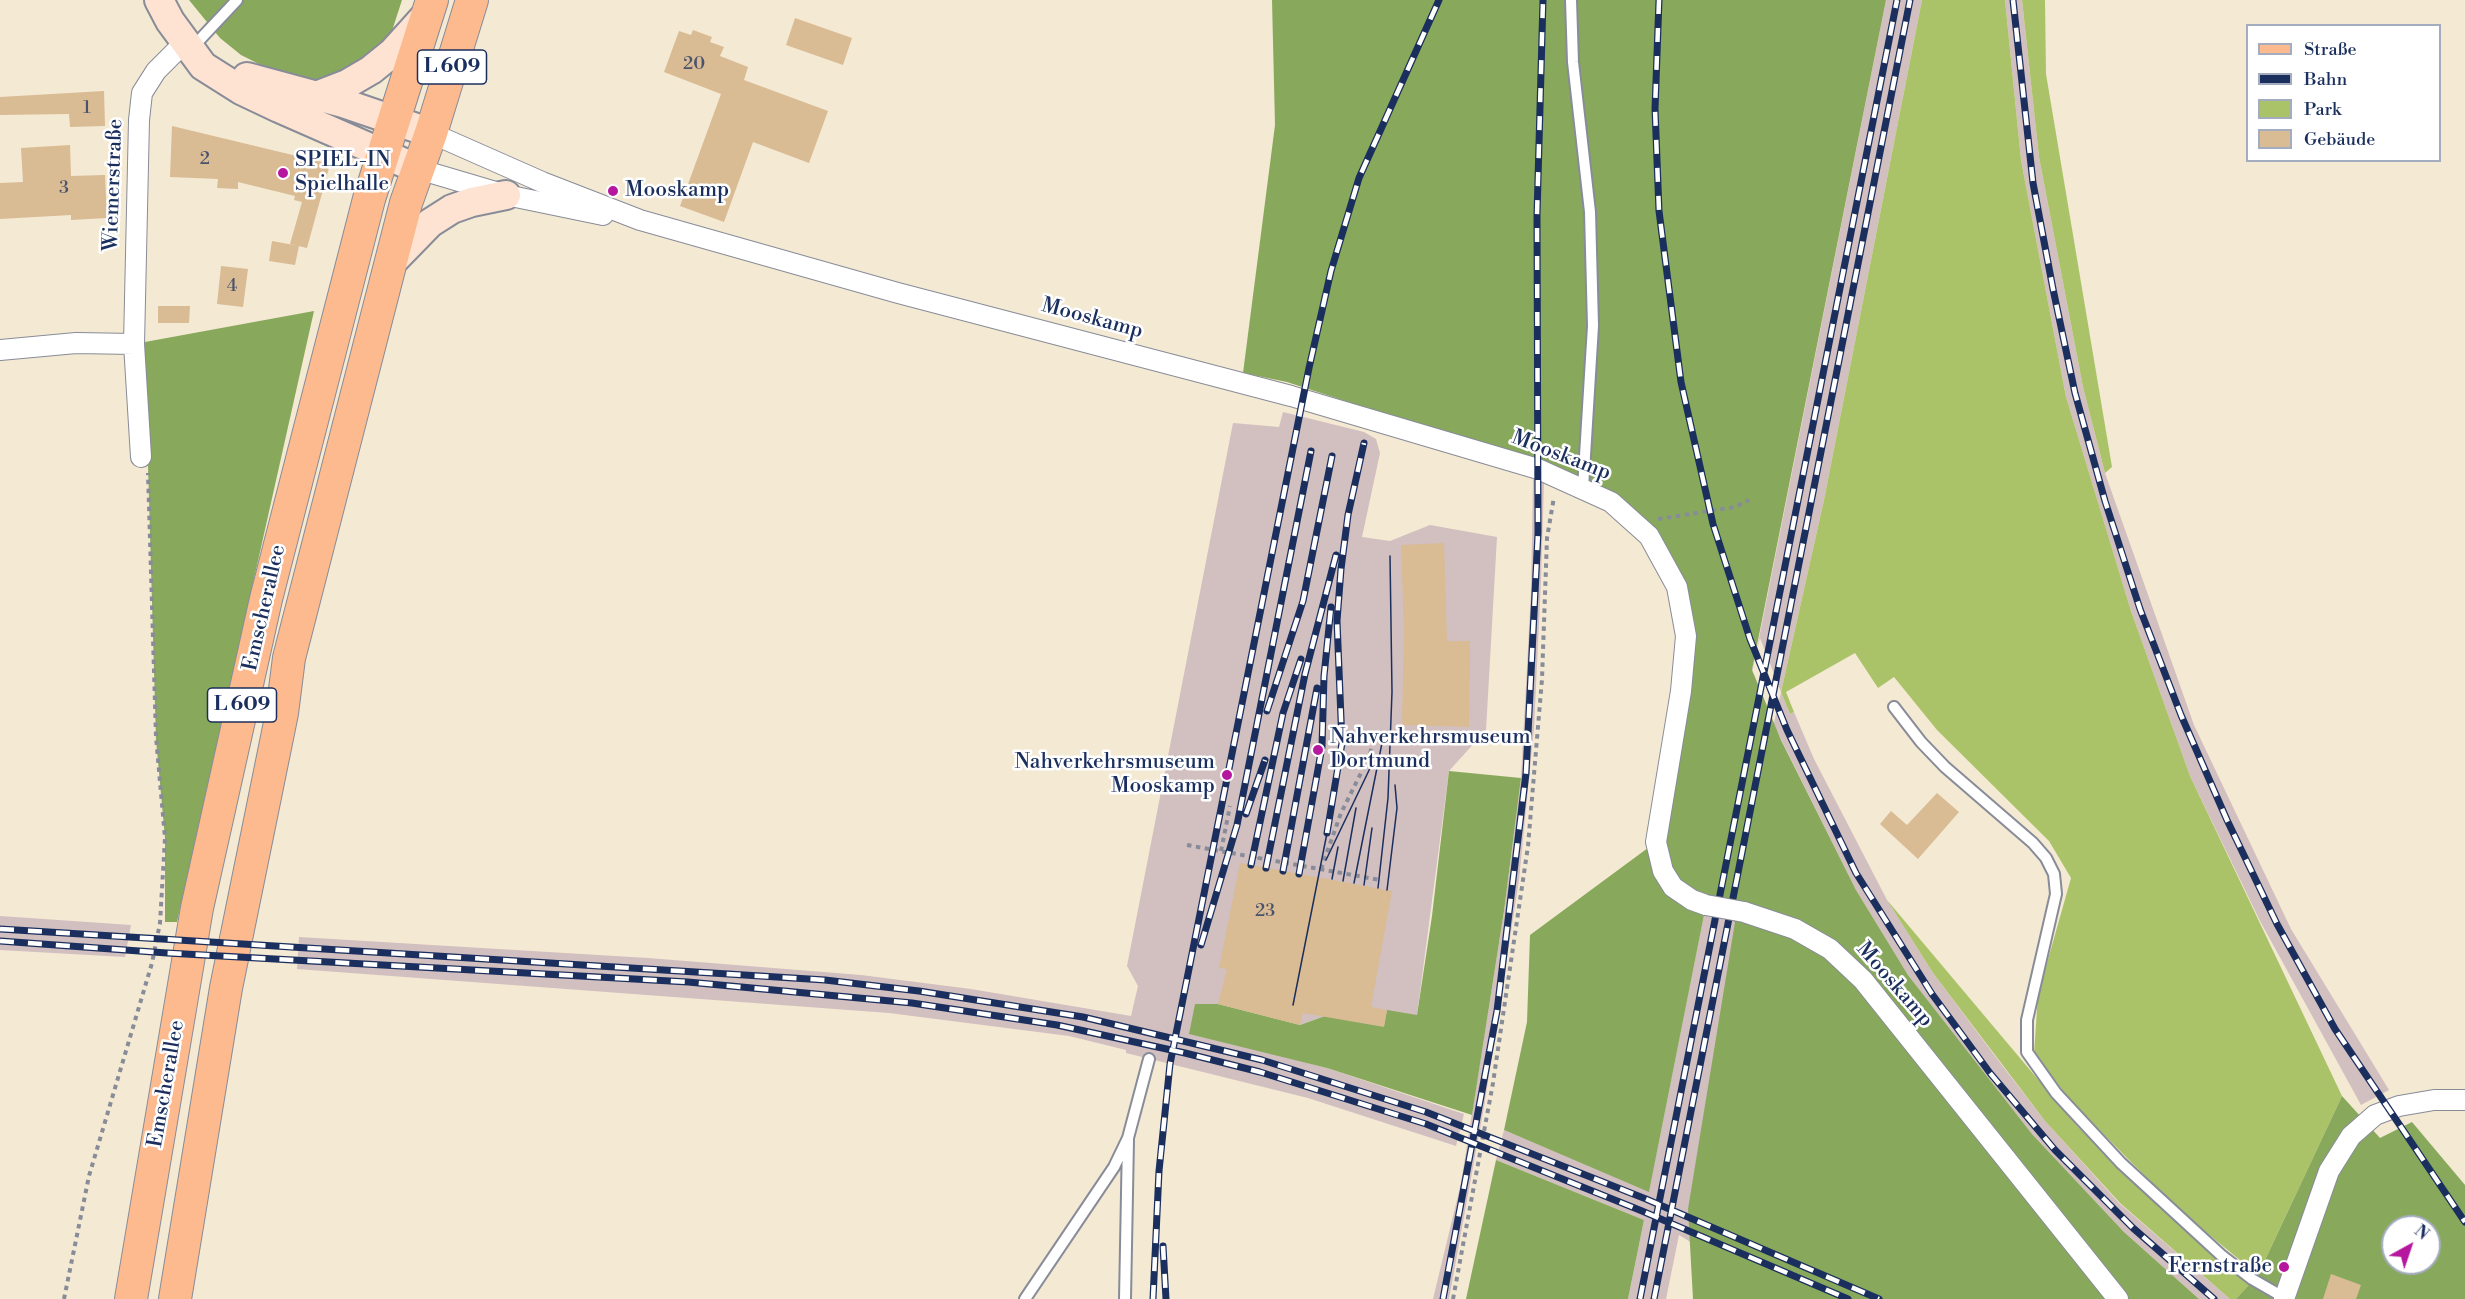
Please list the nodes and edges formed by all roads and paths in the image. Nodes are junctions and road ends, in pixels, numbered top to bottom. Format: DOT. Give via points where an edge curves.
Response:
graph roads {
  1 [pos="159,0"];
  2 [pos="237,0"];
  3 [pos="472,0"];
  4 [pos="1571,0"];
  5 [pos="431,5"];
  6 [pos="188,46"];
  7 [pos="316,96"];
  8 [pos="396,121"];
  9 [pos="431,133"];
  10 [pos="384,155"];
  11 [pos="418,169"];
  12 [pos="506,195"];
  13 [pos="629,216"];
  14 [pos="391,264"];
  15 [pos="134,344"];
  16 [pos="0,350"];
  17 [pos="141,458"];
  18 [pos="1560,478"];
  19 [pos="1583,488"];
  20 [pos="1749,500"];
  21 [pos="1634,522"];
  22 [pos="1894,707"];
  23 [pos="1372,743"];
  24 [pos="1230,806"];
  25 [pos="1187,845"];
  26 [pos="1221,851"];
  27 [pos="1258,858"];
  28 [pos="1251,865"];
  29 [pos="1321,869"];
  30 [pos="1380,880"];
  31 [pos="1149,1059"];
  32 [pos="2465,1100"];
  33 [pos="1128,1138"];
  34 [pos="2284,1298"];
  35 [pos="64,1299"];
  36 [pos="131,1299"];
  37 [pos="175,1299"];
  38 [pos="1025,1299"];
  39 [pos="1125,1299"];
  40 [pos="1453,1299"];
  41 [pos="2118,1299"];
  1 -- 6 [label="street"];
  2 -- 6 [label="lane"];
  3 -- 9 [label="main road, Emscherallee / L 609"];
  4 -- 19 [label="lane" via="1590,212 1593,326"];
  5 -- 7 [label="street" via="392,53 347,84"];
  5 -- 8 [label="main road, Emscherallee / L 609"];
  6 -- 7 [label="street" via="244,76"];
  6 -- 10 [label="street" via="203,66 241,90"];
  6 -- 15 [label="street, Wiemerstraße" via="156,71 142,93"];
  7 -- 8 [label="street"];
  8 -- 9 [label="street"];
  8 -- 10 [label="main road, Emscherallee / L 609"];
  9 -- 11 [label="main road, Emscherallee / L 609"];
  9 -- 13 [label="street, Mooskamp"];
  10 -- 11 [label="street"];
  10 -- 36 [label="main road, Emscherallee / L 609" via="365,211 266,599 197,908"];
  11 -- 12 [label="street, Mooskamp"];
  11 -- 14 [label="main road, Emscherallee / L 609"];
  12 -- 13 [label="street, Mooskamp" via="598,215"];
  12 -- 14 [label="street" via="452,209 430,224"];
  13 -- 18 [label="street, Mooskamp" via="898,293 1291,396"];
  14 -- 37 [label="main road, Emscherallee / L 609" via="289,658 282,713 226,988"];
  15 -- 16 [label="street" via="76,343"];
  15 -- 17 [label="street, Wiemerstraße"];
  17 -- 35 [label="path" via="148,466 156,737 165,838 160,923 152,963 89,1176"];
  18 -- 19 [label="street, Mooskamp"];
  18 -- 40 [label="path" via="1547,538 1542,679 1528,846 1493,1083"];
  19 -- 21 [label="street, Mooskamp" via="1611,502"];
  20 -- 21 [label="path" via="1735,507"];
  21 -- 41 [label="street, Mooskamp, bridge" via="1649,536 1677,587 1686,636 1656,842 1663,871 1673,887 1692,900 1795,929 1830,949 1863,980"];
  22 -- 34 [label="lane" via="1945,766 2033,843 2054,874 2056,894 2027,1020 2027,1052 2056,1093 2121,1163 2221,1255"];
  23 -- 29 [label="path"];
  24 -- 26 [label="path"];
  25 -- 26 [label="path"];
  26 -- 27 [label="path"];
  27 -- 28 [label="path"];
  27 -- 29 [label="path"];
  29 -- 30 [label="path"];
  31 -- 33 [label="lane"];
  32 -- 34 [label="street" via="2399,1106 2375,1116 2355,1131 2329,1171"];
  33 -- 38 [label="lane" via="1114,1167"];
  33 -- 39 [label="lane"];
}
